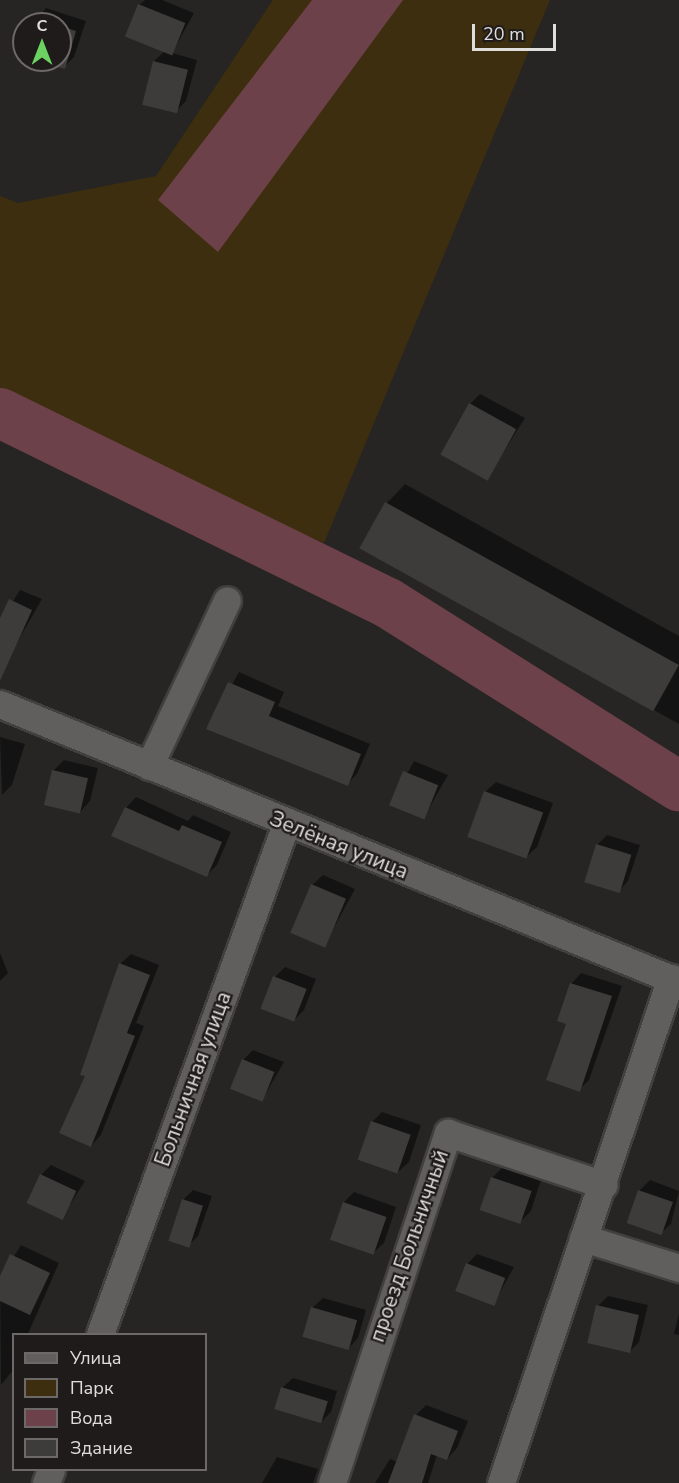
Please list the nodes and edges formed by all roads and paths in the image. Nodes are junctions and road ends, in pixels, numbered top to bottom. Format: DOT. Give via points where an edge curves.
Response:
graph roads {
  1 [pos="226,600"];
  2 [pos="0,704"];
  3 [pos="149,766"];
  4 [pos="286,824"];
  5 [pos="675,980"];
  6 [pos="604,1185"];
  7 [pos="583,1238"];
  8 [pos="679,1268"];
  9 [pos="101,1333"];
  10 [pos="332,1483"];
  11 [pos="501,1483"];
  1 -- 3 [label="street"];
  2 -- 3 [label="street, Зелёная улица"];
  3 -- 4 [label="street, Зелёная улица"];
  4 -- 5 [label="street, Зелёная улица"];
  4 -- 9 [label="street, Больничная улица"];
  5 -- 6 [label="street"];
  6 -- 7 [label="street"];
  6 -- 10 [label="street, проезд Больничный" via="448,1132"];
  7 -- 8 [label="street"];
  7 -- 11 [label="street"];
}
